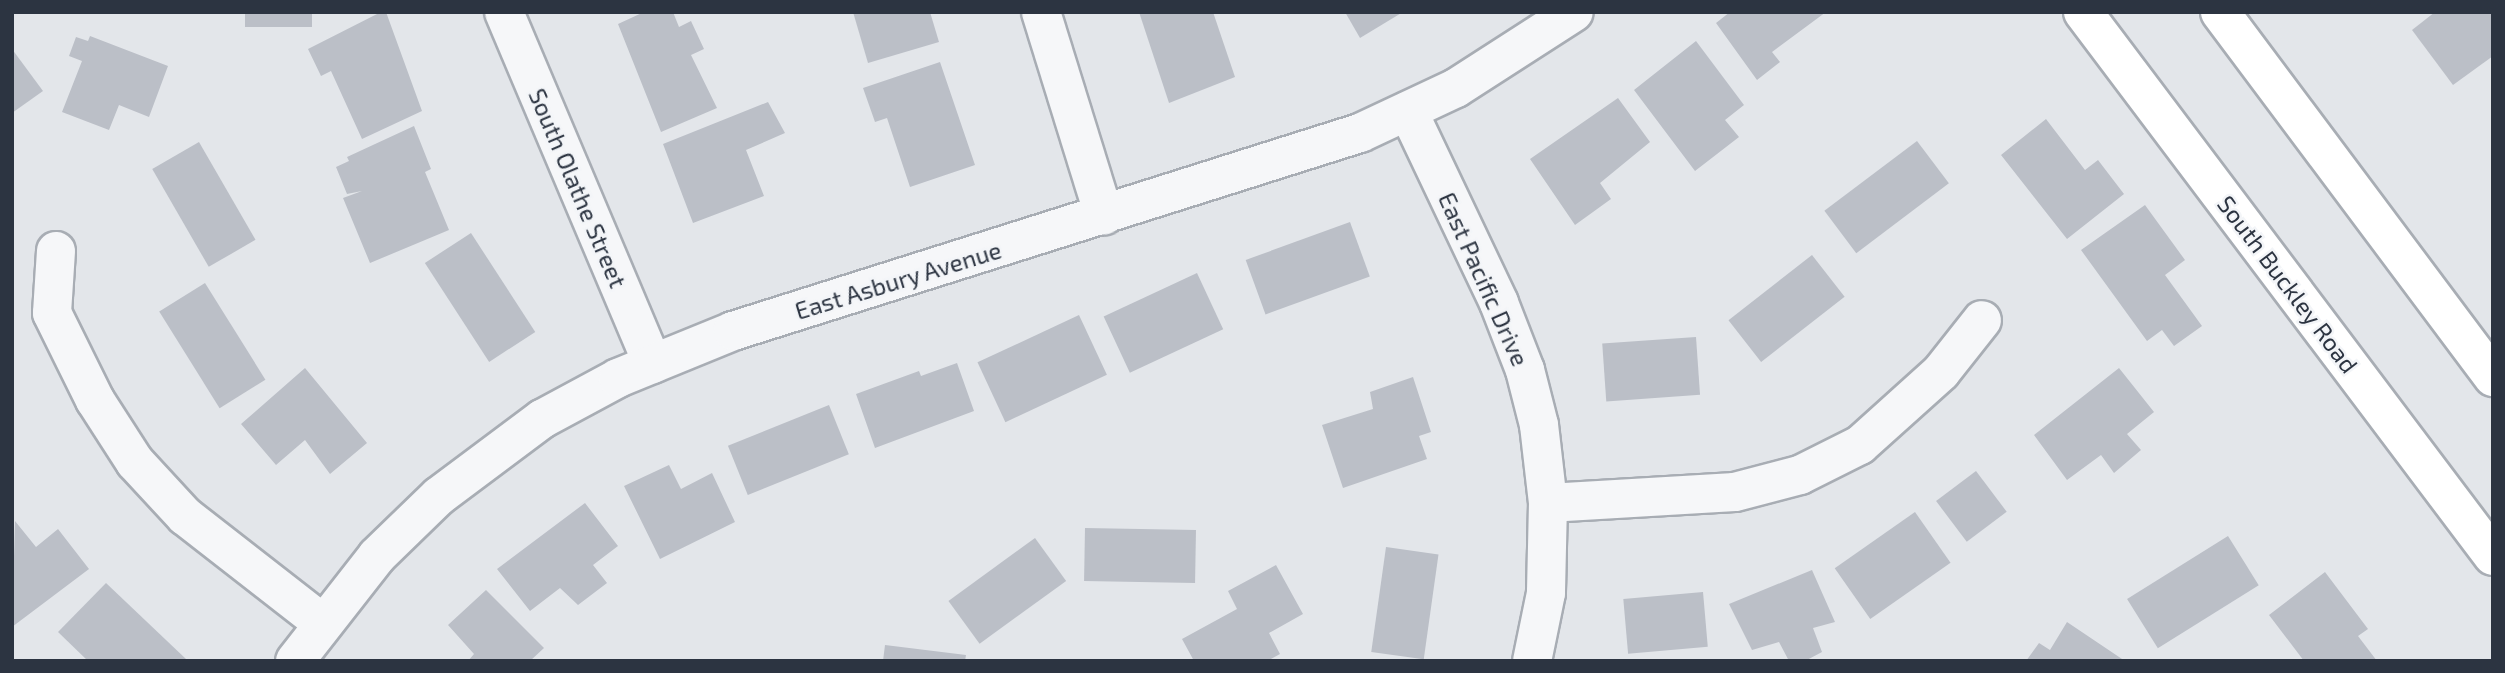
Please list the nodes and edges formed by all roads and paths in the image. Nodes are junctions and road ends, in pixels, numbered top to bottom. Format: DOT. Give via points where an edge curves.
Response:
graph roads {
  1 [pos="504,12"];
  2 [pos="1041,12"];
  3 [pos="1574,12"];
  4 [pos="2083,12"];
  5 [pos="2220,12"];
  6 [pos="1408,111"];
  7 [pos="1104,215"];
  8 [pos="56,251"];
  9 [pos="1982,320"];
  10 [pos="653,364"];
  11 [pos="2493,377"];
  12 [pos="1548,503"];
  13 [pos="2493,556"];
  14 [pos="321,622"];
  15 [pos="295,661"];
  16 [pos="1532,661"];
  1 -- 10 [label="street, South Olathe Street"];
  2 -- 7 [label="street"];
  3 -- 6 [label="street, East Asbury Avenue" via="1507,58"];
  4 -- 13 [label="main road, South Buckley Road"];
  5 -- 11 [label="main road"];
  6 -- 7 [label="street, East Asbury Avenue" via="1297,155"];
  6 -- 12 [label="street, East Pacific Drive" via="1499,303 1525,370 1539,425"];
  7 -- 10 [label="street, East Asbury Avenue" via="733,331"];
  8 -- 14 [label="street" via="52,313 95,400 135,462 185,516"];
  9 -- 12 [label="street" via="1941,372 1860,445 1800,475 1735,492"];
  10 -- 14 [label="street, East Asbury Avenue" via="542,419 439,496 377,556"];
  12 -- 16 [label="street, East Pacific Drive" via="1546,593"];
  14 -- 15 [label="street, East Asbury Avenue"];
}
